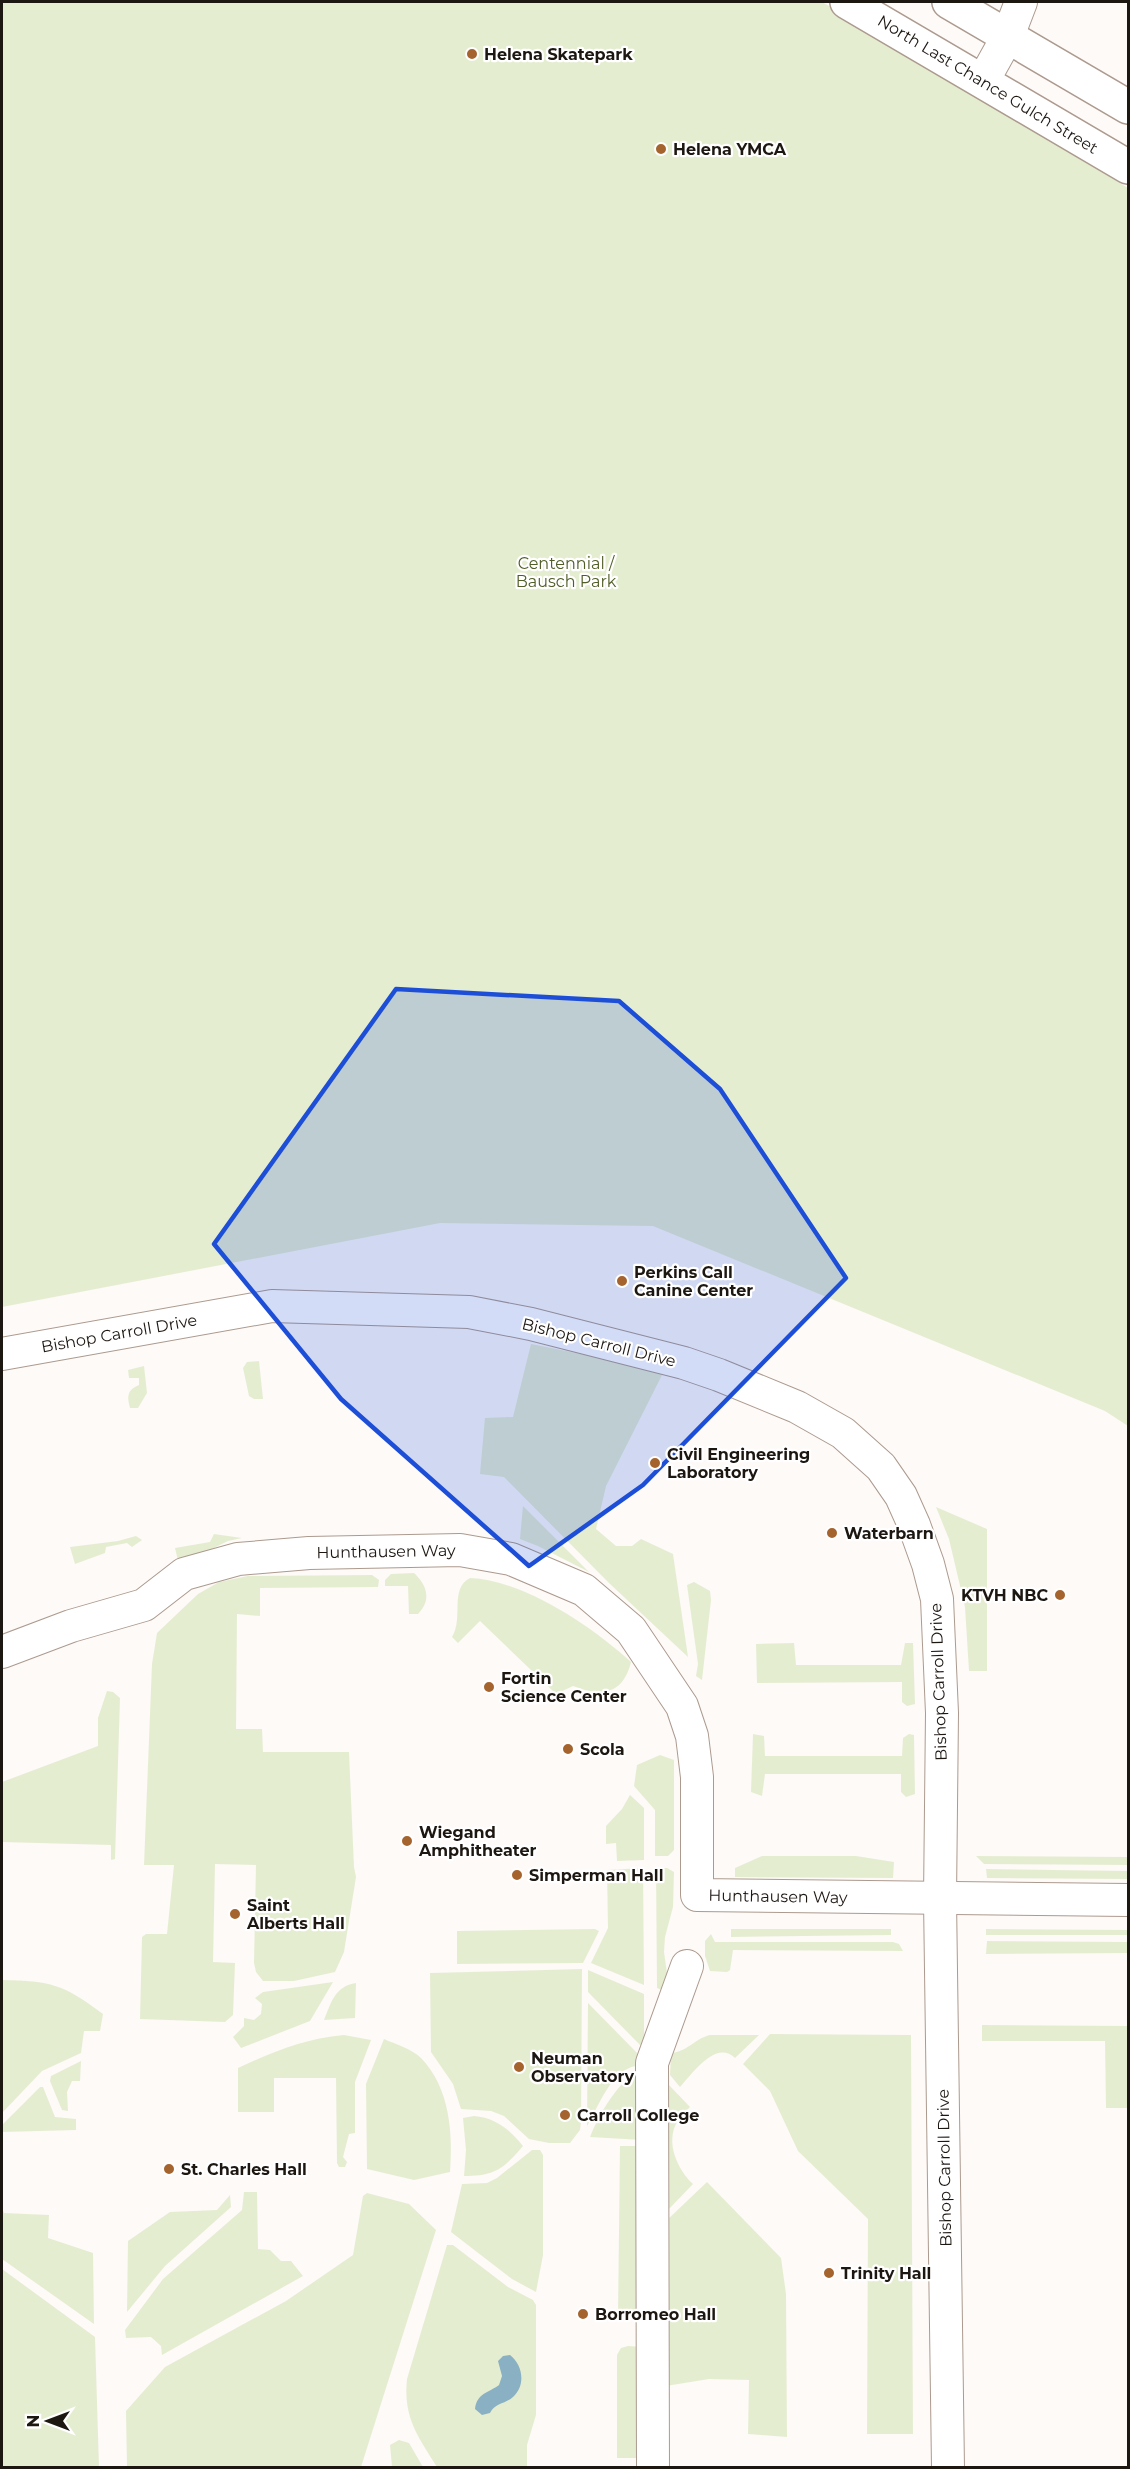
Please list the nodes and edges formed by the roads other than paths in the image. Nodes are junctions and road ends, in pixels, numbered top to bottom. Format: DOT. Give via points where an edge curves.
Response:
graph roads {
  1 [pos="847,2"];
  2 [pos="949,2"];
  3 [pos="1021,2"];
  4 [pos="1008,36"];
  5 [pos="983,81"];
  6 [pos="1128,107"];
  7 [pos="1128,167"];
  8 [pos="2,1354"];
  9 [pos="2,1652"];
  10 [pos="940,1899"];
  11 [pos="1128,1900"];
  12 [pos="687,1966"];
  13 [pos="653,2468"];
  14 [pos="948,2468"];
  1 -- 5 [label="main road, North Last Chance Gulch Street"];
  2 -- 4 [label="main road"];
  3 -- 4 [label="street"];
  4 -- 5 [label="street"];
  4 -- 6 [label="main road"];
  5 -- 7 [label="main road, North Last Chance Gulch Street"];
  8 -- 10 [label="street, Bishop Carroll Drive" via="272,1305 469,1312 684,1363 797,1407 843,1432 881,1467 901,1496 928,1564 937,1599 942,1713"];
  9 -- 10 [label="street, Hunthausen Way" via="71,1626 144,1605 184,1574 238,1559 309,1552 460,1550 511,1560 584,1590 631,1629 682,1706 692,1736 697,1777 697,1895"];
  10 -- 11 [label="street, Hunthausen Way"];
  10 -- 14 [label="street, Bishop Carroll Drive"];
  12 -- 13 [label="street" via="652,2063"];
}
